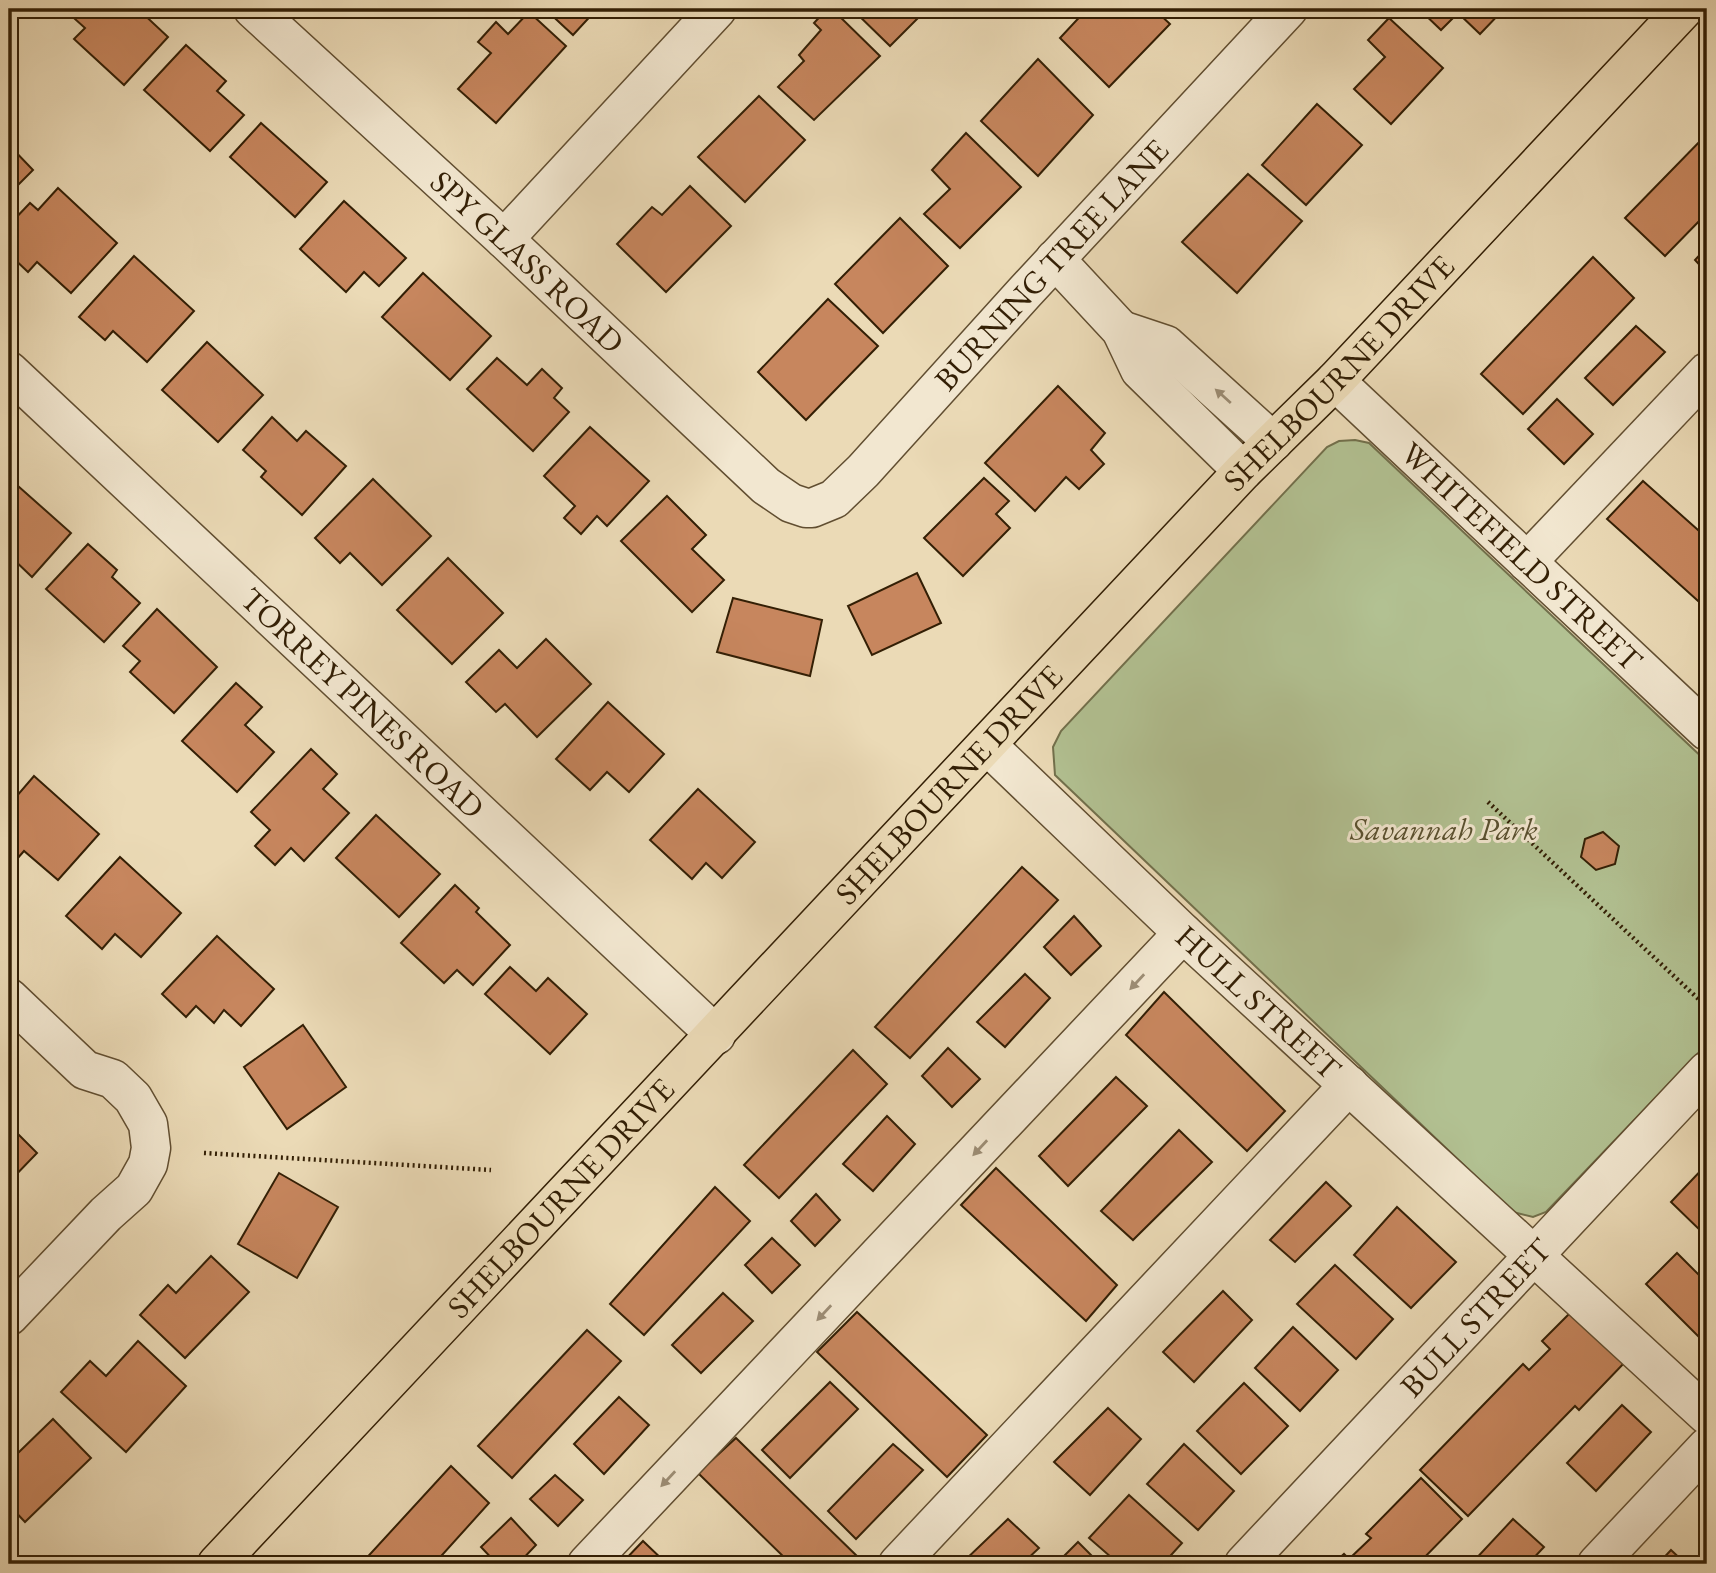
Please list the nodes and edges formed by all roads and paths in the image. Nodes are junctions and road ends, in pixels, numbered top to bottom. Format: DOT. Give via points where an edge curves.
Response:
graph roads {
  1 [pos="253,9"];
  2 [pos="717,9"];
  3 [pos="1288,9"];
  4 [pos="1684,9"];
  5 [pos="504,239"];
  6 [pos="1055,259"];
  7 [pos="1121,330"];
  8 [pos="9,371"];
  9 [pos="1707,372"];
  10 [pos="1335,381"];
  11 [pos="1273,442"];
  12 [pos="1243,471"];
  13 [pos="806,508"];
  14 [pos="1527,562"];
  15 [pos="1702,716"];
  16 [pos="987,745"];
  17 [pos="1488,802"];
  18 [pos="1183,933"];
  19 [pos="9,998"];
  20 [pos="1707,1007"];
  21 [pos="716,1034"];
  22 [pos="1707,1071"];
  23 [pos="1349,1085"];
  24 [pos="204,1153"];
  25 [pos="491,1170"];
  26 [pos="1534,1255"];
  27 [pos="9,1316"];
  28 [pos="1707,1415"];
  29 [pos="1707,1447"];
  30 [pos="217,1564"];
  31 [pos="587,1564"];
  32 [pos="898,1564"];
  33 [pos="1244,1564"];
  34 [pos="1597,1564"];
  1 -- 5 [label="street, SPY GLASS ROAD"];
  2 -- 5 [label="street"];
  3 -- 6 [label="street, BURNING TREE LANE"];
  4 -- 10 [label="main road, SHELBOURNE DRIVE"];
  5 -- 13 [label="street, SPY GLASS ROAD" via="766,486"];
  6 -- 7 [label="street"];
  6 -- 13 [label="street, BURNING TREE LANE" via="863,471 834,499"];
  11 -- 7 [label="street, one-way" via="1166,345"];
  7 -- 12 [label="street" via="1140,370"];
  8 -- 21 [label="street, TORREY PINES ROAD"];
  9 -- 14 [label="street"];
  10 -- 11 [label="main road, SHELBOURNE DRIVE"];
  10 -- 14 [label="street, WHITEFIELD STREET"];
  11 -- 12 [label="main road, SHELBOURNE DRIVE"];
  12 -- 16 [label="main road, SHELBOURNE DRIVE"];
  14 -- 15 [label="street, WHITEFIELD STREET"];
  16 -- 18 [label="street, HULL STREET"];
  16 -- 21 [label="main road, SHELBOURNE DRIVE"];
  17 -- 20 [label="path"];
  18 -- 23 [label="street, HULL STREET"];
  18 -- 31 [label="street, one-way"];
  19 -- 27 [label="street" via="85,1070 113,1079 133,1098 148,1124 151,1149 134,1189"];
  21 -- 30 [label="main road, SHELBOURNE DRIVE"];
  22 -- 26 [label="street, BULL STREET"];
  23 -- 26 [label="street, HULL STREET"];
  23 -- 32 [label="street"];
  24 -- 25 [label="path"];
  26 -- 28 [label="street, HULL STREET"];
  26 -- 33 [label="street, BULL STREET"];
  29 -- 34 [label="street"];
}
